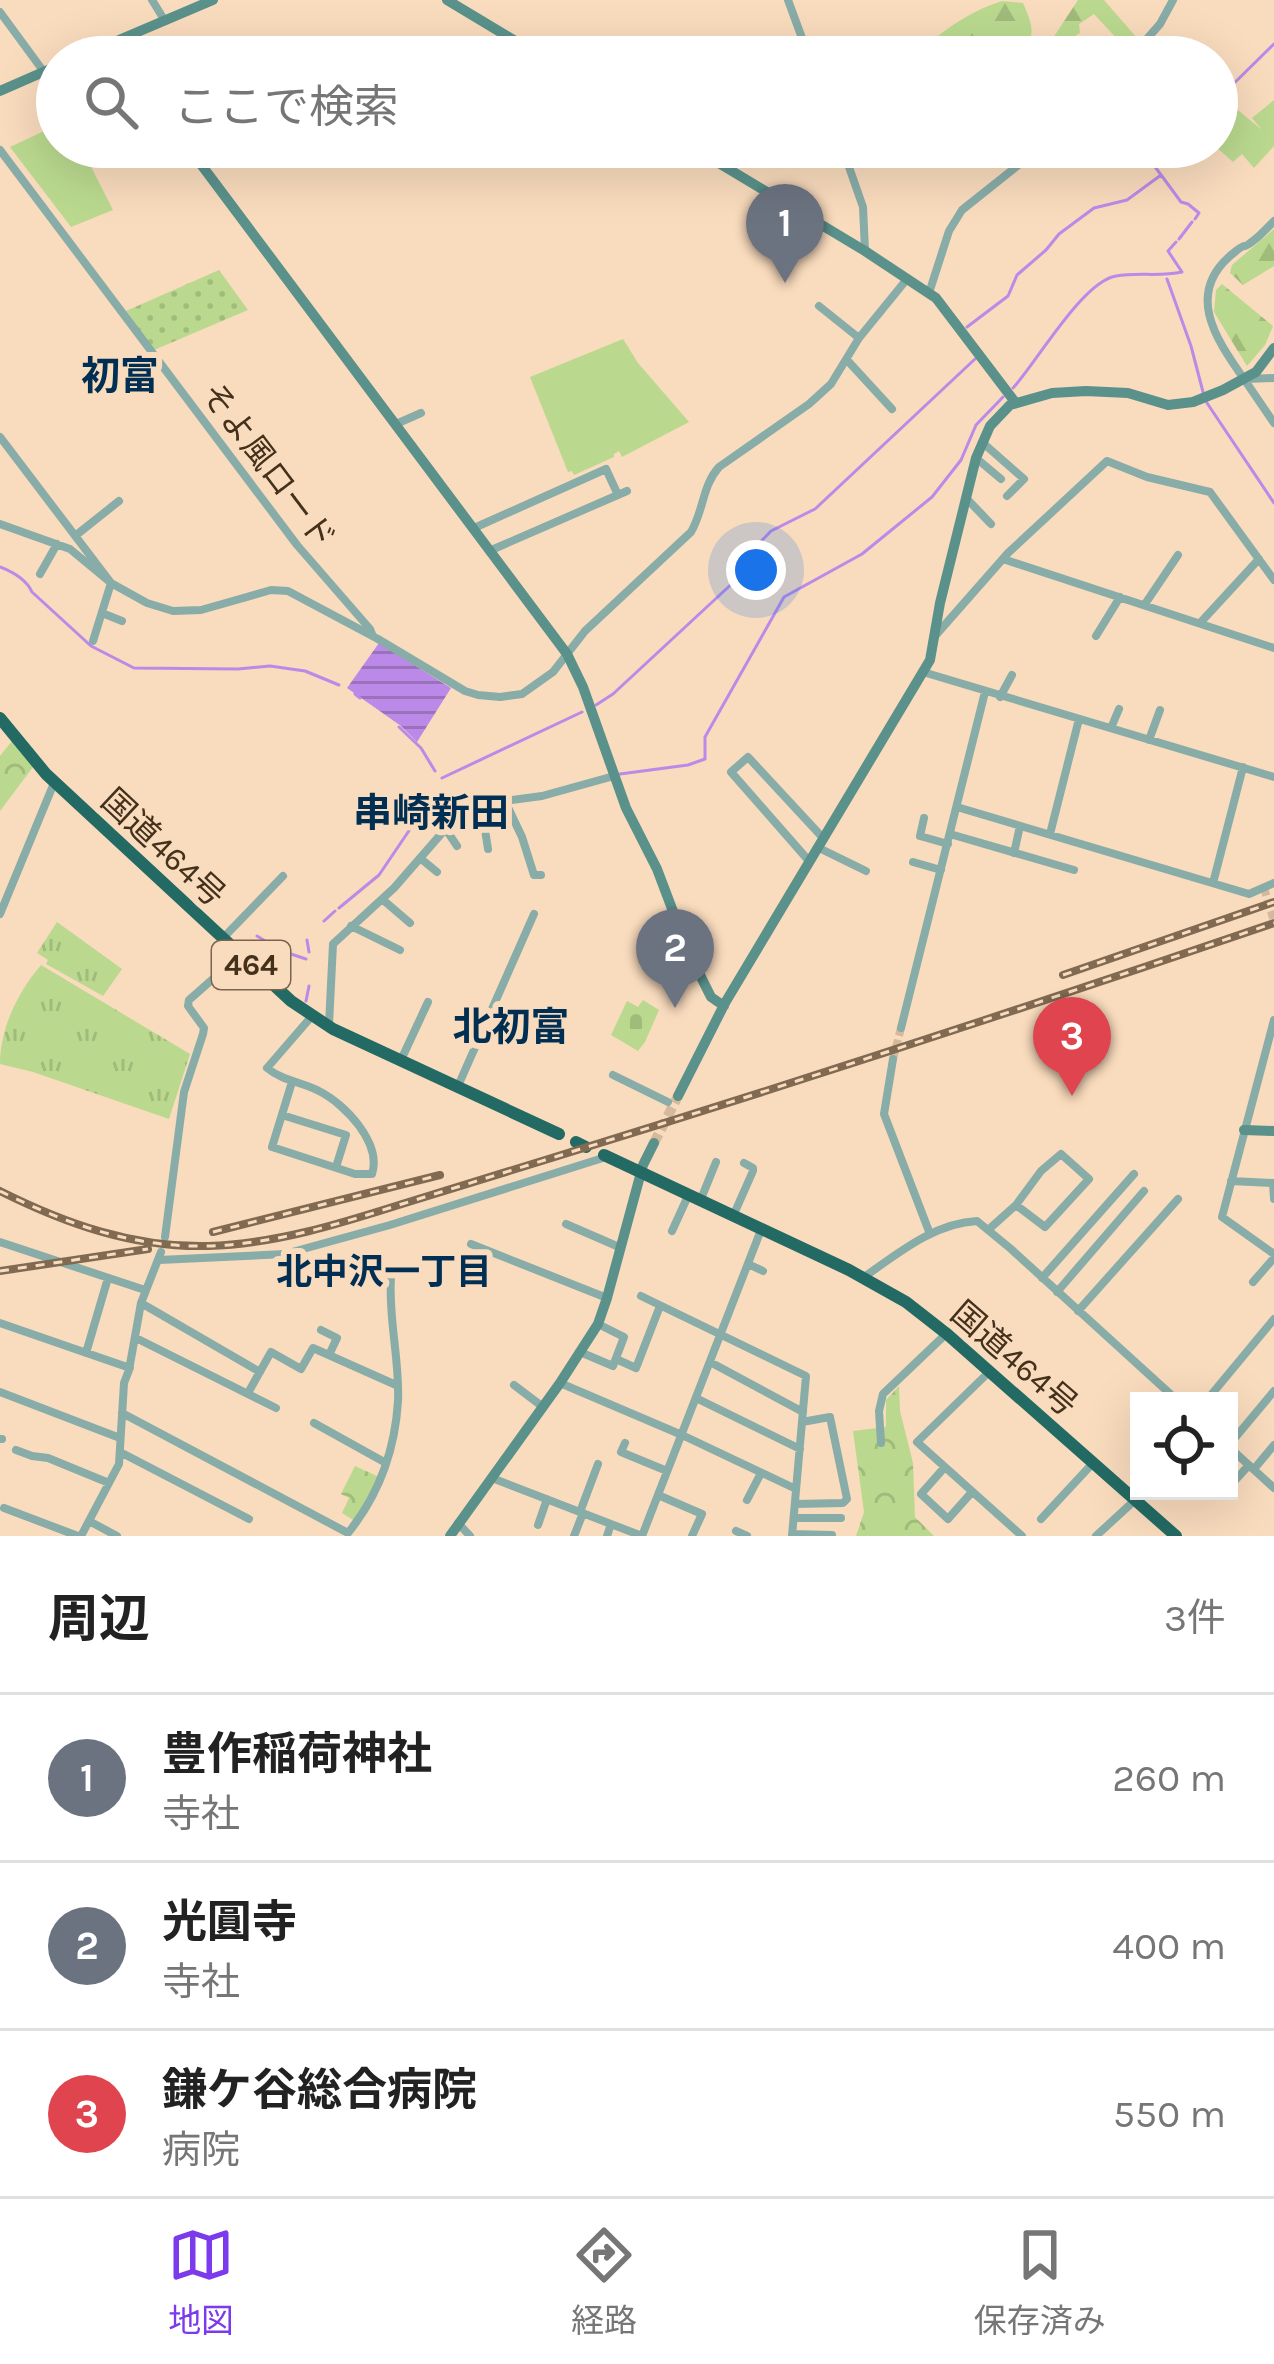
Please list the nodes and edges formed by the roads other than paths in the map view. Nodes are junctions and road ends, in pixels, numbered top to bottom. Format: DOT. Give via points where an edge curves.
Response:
graph roads {
  1 [pos="152,0"];
  2 [pos="213,0"];
  3 [pos="447,0"];
  4 [pos="788,0"];
  5 [pos="1173,0"];
  6 [pos="0,12"];
  7 [pos="165,21"];
  8 [pos="130,36"];
  9 [pos="507,36"];
  10 [pos="801,36"];
  11 [pos="1149,36"];
  12 [pos="36,52"];
  13 [pos="36,75"];
  14 [pos="0,91"];
  15 [pos="0,149"];
  16 [pos="204,168"];
  17 [pos="727,168"];
  18 [pos="849,168"];
  19 [pos="1015,168"];
  20 [pos="1274,221"];
  21 [pos="865,251"];
  22 [pos="907,279"];
  23 [pos="929,293"];
  24 [pos="819,306"];
  25 [pos="859,338"];
  26 [pos="1274,348"];
  27 [pos="847,360"];
  28 [pos="1274,378"];
  29 [pos="1244,379"];
  30 [pos="1015,402"];
  31 [pos="892,409"];
  32 [pos="421,413"];
  33 [pos="1274,423"];
  34 [pos="394,424"];
  35 [pos="0,436"];
  36 [pos="982,442"];
  37 [pos="976,458"];
  38 [pos="617,465"];
  39 [pos="606,469"];
  40 [pos="1001,479"];
  41 [pos="1007,496"];
  42 [pos="967,499"];
  43 [pos="119,501"];
  44 [pos="0,524"];
  45 [pos="991,524"];
  46 [pos="472,528"];
  47 [pos="75,536"];
  48 [pos="57,544"];
  49 [pos="489,551"];
  50 [pos="1178,555"];
  51 [pos="1004,559"];
  52 [pos="1259,559"];
  53 [pos="40,574"];
  54 [pos="1274,580"];
  55 [pos="111,583"];
  56 [pos="1120,597"];
  57 [pos="1145,604"];
  58 [pos="102,613"];
  59 [pos="122,621"];
  60 [pos="1201,622"];
  61 [pos="372,635"];
  62 [pos="1096,636"];
  63 [pos="934,637"];
  64 [pos="93,641"];
  65 [pos="1274,648"];
  66 [pos="567,654"];
  67 [pos="923,672"];
  68 [pos="1012,676"];
  69 [pos="986,692"];
  70 [pos="1000,697"];
  71 [pos="1120,709"];
  72 [pos="1160,710"];
  73 [pos="0,718"];
  74 [pos="1079,719"];
  75 [pos="1111,728"];
  76 [pos="1148,740"];
  77 [pos="1243,767"];
  78 [pos="614,776"];
  79 [pos="1274,777"];
  80 [pos="55,782"];
  81 [pos="448,800"];
  82 [pos="505,801"];
  83 [pos="481,804"];
  84 [pos="957,807"];
  85 [pos="462,810"];
  86 [pos="925,818"];
  87 [pos="1020,826"];
  88 [pos="446,828"];
  89 [pos="1050,835"];
  90 [pos="949,839"];
  91 [pos="821,844"];
  92 [pos="457,847"];
  93 [pos="488,849"];
  94 [pos="1014,853"];
  95 [pos="420,858"];
  96 [pos="810,862"];
  97 [pos="913,862"];
  98 [pos="941,870"];
  99 [pos="1074,870"];
  100 [pos="866,871"];
  101 [pos="437,872"];
  102 [pos="542,875"];
  103 [pos="283,876"];
  104 [pos="1213,883"];
  105 [pos="1269,885"];
  106 [pos="382,899"];
  107 [pos="0,914"];
  108 [pos="535,914"];
  109 [pos="410,923"];
  110 [pos="351,926"];
  111 [pos="222,939"];
  112 [pos="400,950"];
  113 [pos="240,955"];
  114 [pos="428,1002"];
  115 [pos="724,1006"];
  116 [pos="312,1016"];
  117 [pos="1274,1020"];
  118 [pos="329,1026"];
  119 [pos="901,1028"];
  120 [pos="893,1059"];
  121 [pos="401,1060"];
  122 [pos="613,1075"];
  123 [pos="292,1082"];
  124 [pos="458,1088"];
  125 [pos="673,1099"];
  126 [pos="281,1115"];
  127 [pos="1244,1130"];
  128 [pos="1274,1131"];
  129 [pos="559,1134"];
  130 [pos="654,1142"];
  131 [pos="606,1156"];
  132 [pos="716,1162"];
  133 [pos="744,1163"];
  134 [pos="336,1167"];
  135 [pos="641,1172"];
  136 [pos="1134,1174"];
  137 [pos="1231,1181"];
  138 [pos="1274,1183"];
  139 [pos="1144,1191"];
  140 [pos="695,1198"];
  141 [pos="1178,1198"];
  142 [pos="1274,1199"];
  143 [pos="1016,1205"];
  144 [pos="733,1216"];
  145 [pos="566,1224"];
  146 [pos="762,1229"];
  147 [pos="988,1230"];
  148 [pos="672,1232"];
  149 [pos="930,1234"];
  150 [pos="165,1237"];
  151 [pos="0,1242"];
  152 [pos="471,1244"];
  153 [pos="619,1247"];
  154 [pos="1274,1256"];
  155 [pos="748,1264"];
  156 [pos="764,1271"];
  157 [pos="358,1272"];
  158 [pos="864,1277"];
  159 [pos="109,1278"];
  160 [pos="1042,1278"];
  161 [pos="1253,1282"];
  162 [pos="145,1291"];
  163 [pos="1057,1292"];
  164 [pos="641,1296"];
  165 [pos="607,1298"];
  166 [pos="141,1303"];
  167 [pos="660,1306"];
  168 [pos="1078,1311"];
  169 [pos="1274,1319"];
  170 [pos="0,1323"];
  171 [pos="598,1324"];
  172 [pos="321,1330"];
  173 [pos="947,1334"];
  174 [pos="720,1335"];
  175 [pos="136,1337"];
  176 [pos="580,1352"];
  177 [pos="86,1353"];
  178 [pos="329,1354"];
  179 [pos="616,1359"];
  180 [pos="710,1362"];
  181 [pos="130,1368"];
  182 [pos="990,1371"];
  183 [pos="260,1372"];
  184 [pos="560,1383"];
  185 [pos="514,1385"];
  186 [pos="397,1386"];
  187 [pos="1274,1391"];
  188 [pos="0,1392"];
  189 [pos="1168,1392"];
  190 [pos="1213,1392"];
  191 [pos="248,1394"];
  192 [pos="696,1398"];
  193 [pos="543,1407"];
  194 [pos="276,1408"];
  195 [pos="122,1413"];
  196 [pos="802,1417"];
  197 [pos="314,1423"];
  198 [pos="682,1435"];
  199 [pos="1238,1435"];
  200 [pos="120,1438"];
  201 [pos="625,1443"];
  202 [pos="880,1443"];
  203 [pos="1274,1444"];
  204 [pos="800,1449"];
  205 [pos="16,1450"];
  206 [pos="120,1452"];
  207 [pos="1239,1456"];
  208 [pos="1094,1462"];
  209 [pos="386,1464"];
  210 [pos="598,1464"];
  211 [pos="1252,1467"];
  212 [pos="944,1468"];
  213 [pos="667,1471"];
  214 [pos="761,1473"];
  215 [pos="492,1478"];
  216 [pos="1238,1479"];
  217 [pos="109,1483"];
  218 [pos="1274,1487"];
  219 [pos="796,1489"];
  220 [pos="973,1492"];
  221 [pos="658,1495"];
  222 [pos="1130,1495"];
  223 [pos="548,1499"];
  224 [pos="747,1500"];
  225 [pos="1135,1500"];
  226 [pos="795,1504"];
  227 [pos="4,1508"];
  228 [pos="582,1512"];
  229 [pos="794,1518"];
  230 [pos="841,1518"];
  231 [pos="249,1519"];
  232 [pos="1040,1520"];
  233 [pos="88,1521"];
  234 [pos="458,1523"];
  235 [pos="611,1524"];
  236 [pos="538,1525"];
  237 [pos="736,1531"];
  238 [pos="832,1534"];
  239 [pos="350,1535"];
  240 [pos="792,1535"];
  241 [pos="80,1536"];
  242 [pos="117,1536"];
  243 [pos="449,1536"];
  244 [pos="470,1536"];
  245 [pos="574,1536"];
  246 [pos="607,1536"];
  247 [pos="692,1536"];
  248 [pos="747,1536"];
  249 [pos="1022,1536"];
  250 [pos="1096,1536"];
  251 [pos="1176,1536"];
  1 -- 7 [label="street"];
  2 -- 7 [label="street"];
  3 -- 9 [label="street"];
  4 -- 10 [label="street"];
  5 -- 11 [label="street"];
  6 -- 12 [label="street"];
  7 -- 8 [label="street"];
  13 -- 14 [label="street"];
  15 -- 61 [label="street, そよ風ロード"];
  16 -- 34 [label="street"];
  17 -- 21 [label="street"];
  18 -- 21 [label="street"];
  19 -- 23 [label="street" via="962,210"];
  20 -- 29 [label="street" via="1219,269 1206,302 1221,347"];
  21 -- 22 [label="street"];
  22 -- 23 [label="street"];
  22 -- 25 [label="street"];
  23 -- 30 [label="street"];
  24 -- 25 [label="street"];
  25 -- 27 [label="street"];
  26 -- 29 [label="street"];
  27 -- 31 [label="street"];
  27 -- 66 [label="street" via="809,404 719,467 691,532"];
  28 -- 29 [label="street"];
  29 -- 30 [label="street" via="1179,404 1101,392"];
  29 -- 33 [label="street"];
  30 -- 36 [label="street"];
  32 -- 34 [label="street"];
  34 -- 46 [label="street"];
  35 -- 47 [label="street"];
  36 -- 37 [label="street"];
  36 -- 41 [label="street" via="1024,479"];
  37 -- 40 [label="street"];
  37 -- 42 [label="street"];
  38 -- 39 [label="street"];
  39 -- 46 [label="street"];
  39 -- 49 [label="street" via="622,493"];
  42 -- 45 [label="street"];
  42 -- 63 [label="street"];
  43 -- 47 [label="street"];
  44 -- 48 [label="street"];
  46 -- 49 [label="street"];
  47 -- 55 [label="street"];
  48 -- 53 [label="street"];
  48 -- 55 [label="street"];
  49 -- 66 [label="street"];
  50 -- 57 [label="street"];
  51 -- 52 [label="street" via="1107,461 1210,492"];
  51 -- 56 [label="street"];
  51 -- 63 [label="street"];
  52 -- 54 [label="street"];
  52 -- 60 [label="street"];
  55 -- 58 [label="street"];
  55 -- 61 [label="street" via="182,612 288,591"];
  56 -- 57 [label="street"];
  56 -- 62 [label="street"];
  57 -- 60 [label="street"];
  58 -- 59 [label="street"];
  58 -- 64 [label="street"];
  60 -- 65 [label="street"];
  61 -- 66 [label="street" via="486,697 522,694"];
  63 -- 67 [label="street"];
  66 -- 78 [label="street"];
  67 -- 69 [label="street"];
  67 -- 91 [label="street"];
  68 -- 70 [label="street"];
  69 -- 70 [label="street"];
  69 -- 84 [label="street"];
  70 -- 74 [label="street"];
  71 -- 75 [label="street"];
  72 -- 76 [label="street"];
  73 -- 80 [label="highway, 国道464号 / 464"];
  74 -- 75 [label="street"];
  74 -- 89 [label="street"];
  75 -- 76 [label="street"];
  76 -- 77 [label="street"];
  77 -- 79 [label="street"];
  77 -- 104 [label="street"];
  78 -- 82 [label="street"];
  78 -- 115 [label="street" via="703,982"];
  80 -- 107 [label="street"];
  80 -- 111 [label="highway, 国道464号 / 464"];
  81 -- 85 [label="street"];
  82 -- 83 [label="street"];
  82 -- 102 [label="street" via="534,875"];
  83 -- 85 [label="street"];
  83 -- 93 [label="street"];
  84 -- 87 [label="street"];
  84 -- 90 [label="street"];
  85 -- 88 [label="street"];
  86 -- 90 [label="street" via="920,836"];
  87 -- 89 [label="street"];
  87 -- 94 [label="street"];
  88 -- 92 [label="street"];
  88 -- 95 [label="street"];
  89 -- 104 [label="street"];
  90 -- 94 [label="street"];
  90 -- 98 [label="street"];
  91 -- 96 [label="street"];
  91 -- 96 [label="street" via="748,757 731,772"];
  91 -- 100 [label="street"];
  94 -- 99 [label="street"];
  95 -- 101 [label="street"];
  95 -- 106 [label="street"];
  96 -- 115 [label="street"];
  97 -- 98 [label="street"];
  98 -- 119 [label="street"];
  103 -- 111 [label="street"];
  104 -- 105 [label="street" via="1249,894"];
  106 -- 109 [label="street"];
  106 -- 110 [label="street"];
  108 -- 124 [label="street"];
  110 -- 112 [label="street"];
  110 -- 118 [label="street" via="332,950"];
  111 -- 113 [label="highway, 国道464号 / 464"];
  113 -- 116 [label="highway, 国道464号 / 464"];
  113 -- 150 [label="street" via="189,1000 204,1028 184,1092"];
  114 -- 121 [label="street"];
  115 -- 125 [label="street"];
  116 -- 118 [label="highway, 国道464号 / 464"];
  116 -- 123 [label="street" via="268,1068"];
  117 -- 127 [label="street"];
  118 -- 121 [label="highway, 国道464号 / 464"];
  120 -- 149 [label="street" via="884,1114"];
  121 -- 124 [label="highway, 国道464号 / 464"];
  122 -- 125 [label="street"];
  123 -- 126 [label="street"];
  123 -- 134 [label="street" via="322,1092 370,1140 372,1174"];
  124 -- 129 [label="highway, 国道464号 / 464"];
  126 -- 134 [label="street" via="272,1147"];
  126 -- 134 [label="street" via="346,1135"];
  127 -- 128 [label="street"];
  127 -- 137 [label="street"];
  130 -- 135 [label="street"];
  131 -- 135 [label="highway, 国道464号"];
  131 -- 162 [label="street" via="285,1254 160,1256"];
  132 -- 140 [label="street"];
  133 -- 144 [label="street" via="753,1171"];
  135 -- 140 [label="highway, 国道464号"];
  135 -- 153 [label="street"];
  136 -- 160 [label="street"];
  137 -- 138 [label="street"];
  137 -- 154 [label="street" via="1224,1220"];
  138 -- 142 [label="street"];
  139 -- 163 [label="street"];
  140 -- 144 [label="highway, 国道464号"];
  140 -- 148 [label="street"];
  141 -- 168 [label="street"];
  143 -- 143 [label="street" via="1060,1154 1089,1179 1045,1227"];
  143 -- 147 [label="street"];
  144 -- 146 [label="highway, 国道464号"];
  145 -- 153 [label="street"];
  146 -- 155 [label="street"];
  146 -- 158 [label="highway, 国道464号"];
  147 -- 149 [label="street" via="970,1221"];
  147 -- 160 [label="street"];
  149 -- 158 [label="street"];
  151 -- 159 [label="street"];
  152 -- 165 [label="street"];
  153 -- 165 [label="street"];
  154 -- 161 [label="street"];
  155 -- 156 [label="street"];
  155 -- 174 [label="street"];
  157 -- 186 [label="street" via="391,1277"];
  158 -- 173 [label="highway, 国道464号"];
  159 -- 162 [label="street"];
  159 -- 177 [label="street"];
  160 -- 163 [label="street"];
  162 -- 166 [label="street"];
  163 -- 168 [label="street"];
  164 -- 167 [label="street"];
  165 -- 171 [label="street"];
  166 -- 175 [label="street"];
  166 -- 183 [label="street"];
  167 -- 174 [label="street"];
  167 -- 179 [label="street" via="636,1368"];
  168 -- 189 [label="street"];
  169 -- 190 [label="street"];
  170 -- 177 [label="street"];
  171 -- 176 [label="street"];
  171 -- 179 [label="street" via="624,1337"];
  172 -- 178 [label="street" via="338,1338"];
  173 -- 182 [label="highway, 国道464号"];
  173 -- 202 [label="street" via="883,1394"];
  174 -- 180 [label="street"];
  174 -- 196 [label="street" via="806,1376"];
  175 -- 181 [label="street"];
  175 -- 191 [label="street"];
  176 -- 179 [label="street" via="613,1366"];
  176 -- 184 [label="street"];
  177 -- 181 [label="street"];
  178 -- 183 [label="street" via="314,1348 301,1369 271,1352"];
  178 -- 186 [label="street"];
  180 -- 192 [label="street"];
  180 -- 196 [label="street"];
  181 -- 195 [label="street"];
  182 -- 208 [label="highway, 国道464号"];
  182 -- 212 [label="street" via="917,1442"];
  183 -- 191 [label="street"];
  184 -- 193 [label="street"];
  184 -- 198 [label="street"];
  185 -- 193 [label="street"];
  186 -- 209 [label="street"];
  187 -- 199 [label="street"];
  188 -- 200 [label="street"];
  191 -- 194 [label="street"];
  192 -- 198 [label="street"];
  192 -- 204 [label="street"];
  193 -- 215 [label="street"];
  195 -- 200 [label="street"];
  195 -- 239 [label="street"];
  196 -- 204 [label="street"];
  196 -- 226 [label="street" via="830,1418 847,1499"];
  197 -- 209 [label="street"];
  198 -- 213 [label="street"];
  198 -- 214 [label="street"];
  200 -- 206 [label="street"];
  201 -- 213 [label="street" via="621,1452"];
  203 -- 211 [label="street"];
  204 -- 219 [label="street"];
  205 -- 217 [label="street"];
  206 -- 217 [label="street"];
  206 -- 231 [label="street"];
  207 -- 211 [label="street"];
  208 -- 222 [label="highway, 国道464号"];
  208 -- 232 [label="street"];
  209 -- 239 [label="street"];
  210 -- 228 [label="street"];
  211 -- 216 [label="street"];
  211 -- 218 [label="street"];
  212 -- 220 [label="street"];
  212 -- 220 [label="street" via="921,1494 948,1519"];
  213 -- 221 [label="street"];
  214 -- 219 [label="street"];
  214 -- 224 [label="street"];
  215 -- 223 [label="street"];
  215 -- 234 [label="street"];
  217 -- 233 [label="street"];
  219 -- 226 [label="street"];
  220 -- 249 [label="street"];
  221 -- 235 [label="street" via="642,1536"];
  221 -- 247 [label="street" via="702,1514"];
  223 -- 228 [label="street"];
  223 -- 236 [label="street"];
  225 -- 250 [label="street"];
  225 -- 251 [label="highway, 国道464号"];
  226 -- 229 [label="street"];
  227 -- 241 [label="street"];
  228 -- 235 [label="street"];
  228 -- 245 [label="street"];
  229 -- 230 [label="street"];
  229 -- 240 [label="street"];
  233 -- 241 [label="street"];
  233 -- 242 [label="street"];
  234 -- 243 [label="street"];
  234 -- 244 [label="street"];
  235 -- 246 [label="street"];
  237 -- 248 [label="street"];
  238 -- 240 [label="street"];
}
